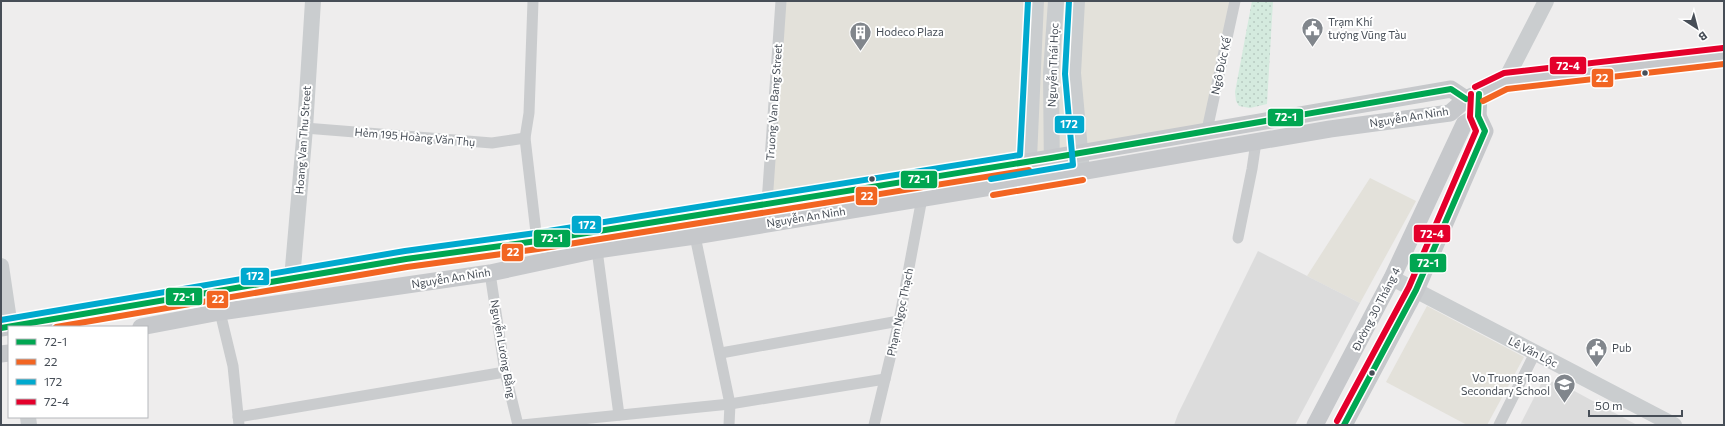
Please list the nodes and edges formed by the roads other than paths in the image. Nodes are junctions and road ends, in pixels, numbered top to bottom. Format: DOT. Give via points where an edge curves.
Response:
graph roads {
  1 [pos="313,1"];
  2 [pos="533,1"];
  3 [pos="781,1"];
  4 [pos="1036,1"];
  5 [pos="1056,1"];
  6 [pos="1077,1"];
  7 [pos="1235,1"];
  8 [pos="1546,1"];
  9 [pos="1724,56"];
  10 [pos="1051,73"];
  11 [pos="1073,73"];
  12 [pos="1032,74"];
  13 [pos="1505,80"];
  14 [pos="1472,97"];
  15 [pos="1478,116"];
  16 [pos="304,128"];
  17 [pos="1207,130"];
  18 [pos="525,138"];
  19 [pos="1256,142"];
  20 [pos="1079,153"];
  21 [pos="1051,158"];
  22 [pos="1028,162"];
  23 [pos="1082,172"];
  24 [pos="1052,177"];
  25 [pos="1028,181"];
  26 [pos="922,198"];
  27 [pos="767,203"];
  28 [pos="695,236"];
  29 [pos="1238,238"];
  30 [pos="537,241"];
  31 [pos="597,250"];
  32 [pos="1,266"];
  33 [pos="490,272"];
  34 [pos="1392,278"];
  35 [pos="292,279"];
  36 [pos="1416,290"];
  37 [pos="220,312"];
  38 [pos="899,321"];
  39 [pos="10,326"];
  40 [pos="16,326"];
  41 [pos="146,326"];
  42 [pos="721,353"];
  43 [pos="1535,353"];
  44 [pos="505,372"];
  45 [pos="885,380"];
  46 [pos="1329,399"];
  47 [pos="730,404"];
  48 [pos="619,415"];
  49 [pos="1347,418"];
  50 [pos="238,423"];
  51 [pos="518,425"];
  52 [pos="522,425"];
  53 [pos="729,425"];
  54 [pos="874,425"];
  55 [pos="1315,425"];
  56 [pos="1500,425"];
  57 [pos="1674,425"];
  1 -- 16 [label="main road, Hoang Van Thu Street"];
  2 -- 18 [label="street" via="529,113"];
  3 -- 27 [label="street, Truong Van Bang Street"];
  4 -- 12 [label="main road, Nguyễn Thái Học"];
  5 -- 10 [label="main road, Nguyễn Thái Học"];
  6 -- 11 [label="main road, Nguyễn Thái Học"];
  7 -- 17 [label="street, Ngô Đức Kế"];
  8 -- 13 [label="main road"];
  9 -- 13 [label="main road"];
  10 -- 11 [label="main road"];
  10 -- 12 [label="main road"];
  10 -- 21 [label="main road, Nguyễn Thái Học"];
  11 -- 20 [label="main road, Nguyễn Thái Học"];
  12 -- 22 [label="main road, Nguyễn Thái Học"];
  13 -- 14 [label="main road"];
  14 -- 15 [label="main road"];
  14 -- 17 [label="main road, Nguyễn An Ninh" via="1451,89"];
  14 -- 19 [label="main road, Nguyễn An Ninh" via="1450,113"];
  15 -- 34 [label="main road, Đường 30 Tháng 4" via="1464,124"];
  15 -- 36 [label="main road" via="1485,130"];
  16 -- 18 [label="street, Hẻm 195 Hoàng Văn Thụ" via="492,143"];
  16 -- 35 [label="main road, Hoang Van Thu Street"];
  17 -- 20 [label="main road, Nguyễn An Ninh"];
  18 -- 30 [label="street"];
  19 -- 23 [label="main road, Nguyễn An Ninh"];
  19 -- 29 [label="street"];
  20 -- 21 [label="main road, Nguyễn An Ninh"];
  20 -- 23 [label="main road, Nguyễn Thái Học"];
  21 -- 22 [label="main road, Nguyễn An Ninh"];
  21 -- 24 [label="main road, Nguyễn Thái Học"];
  22 -- 25 [label="main road, Nguyễn Thái Học"];
  22 -- 27 [label="main road, Nguyễn An Ninh"];
  23 -- 24 [label="main road, Nguyễn An Ninh"];
  24 -- 25 [label="main road, Nguyễn An Ninh"];
  25 -- 26 [label="main road, Nguyễn An Ninh"];
  26 -- 28 [label="main road, Nguyễn An Ninh"];
  26 -- 38 [label="street, Phạm Ngọc Thạch"];
  27 -- 30 [label="main road, Nguyễn An Ninh"];
  28 -- 31 [label="main road, Nguyễn An Ninh"];
  28 -- 42 [label="street"];
  30 -- 35 [label="main road, Nguyễn An Ninh" via="406,259"];
  31 -- 33 [label="main road, Nguyễn An Ninh"];
  31 -- 48 [label="street"];
  32 -- 39 [label="main road"];
  33 -- 37 [label="main road, Nguyễn An Ninh"];
  33 -- 44 [label="street, Nguyễn Lương Bằng"];
  34 -- 36 [label="main road, Lê Văn Lộc"];
  34 -- 46 [label="main road, Đường 30 Tháng 4"];
  35 -- 40 [label="main road, Nguyễn An Ninh"];
  36 -- 43 [label="main road, Lê Văn Lộc"];
  36 -- 49 [label="main road"];
  37 -- 41 [label="main road, Nguyễn An Ninh"];
  37 -- 50 [label="street" via="233,366"];
  38 -- 42 [label="street"];
  38 -- 45 [label="street, Phạm Ngọc Thạch"];
  42 -- 47 [label="street"];
  43 -- 56 [label="street"];
  43 -- 57 [label="main road, Lê Văn Lộc"];
  44 -- 50 [label="street"];
  44 -- 51 [label="street, Nguyễn Lương Bằng"];
  45 -- 47 [label="street"];
  45 -- 54 [label="street, Phạm Ngọc Thạch"];
  46 -- 49 [label="main road"];
  46 -- 55 [label="main road, Đường 30 Tháng 4"];
  47 -- 48 [label="street"];
  47 -- 53 [label="street"];
  48 -- 52 [label="street"];
}
